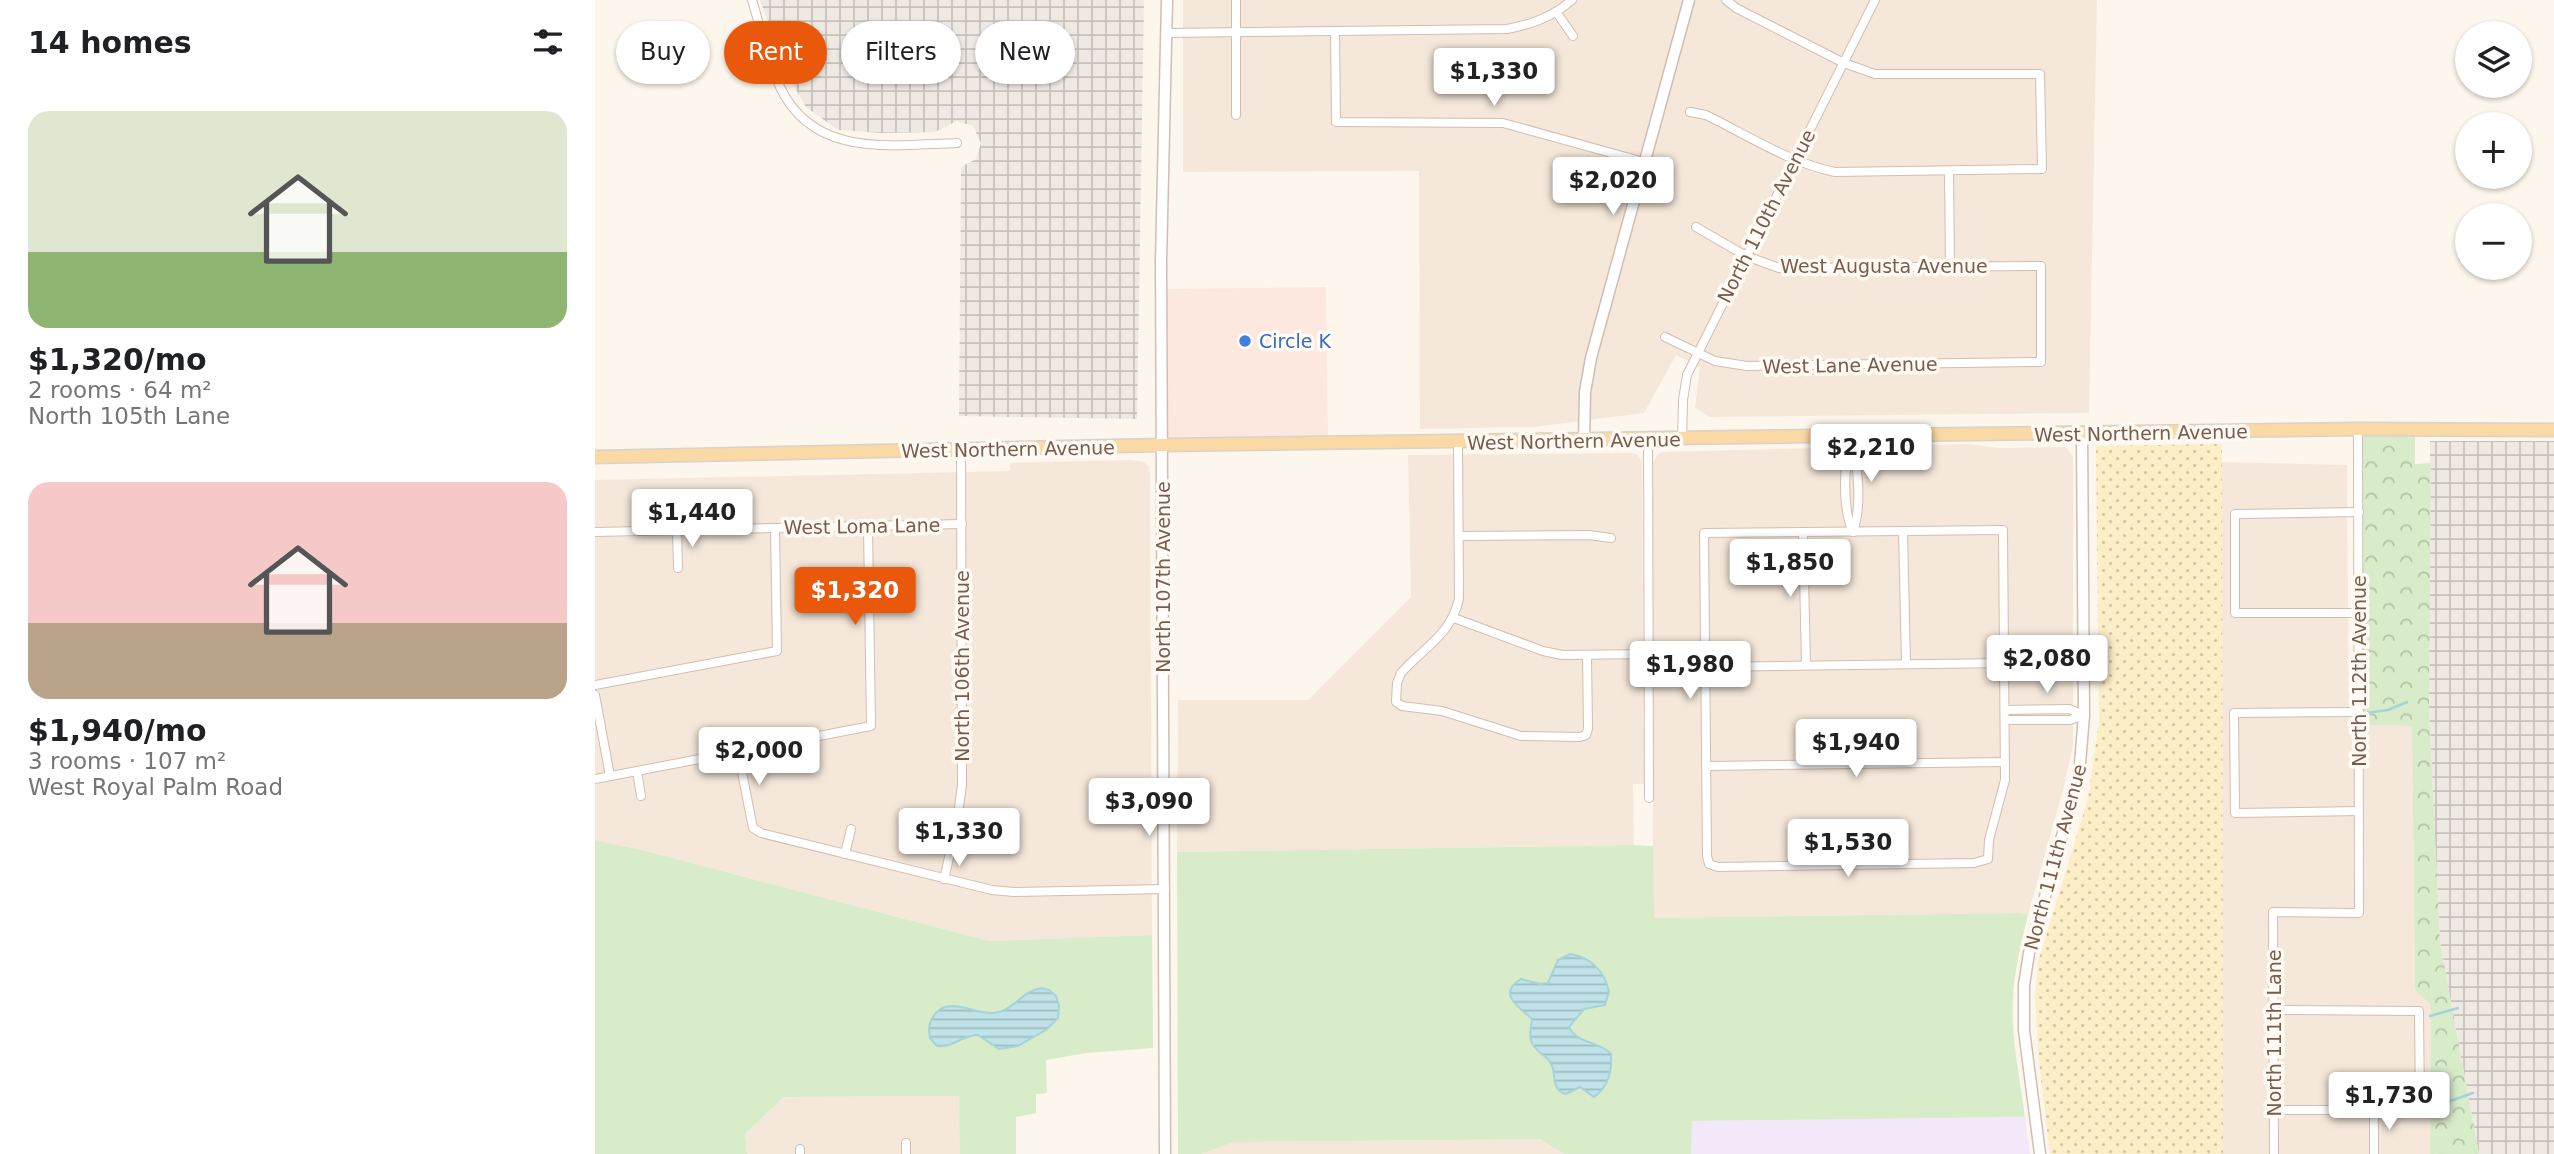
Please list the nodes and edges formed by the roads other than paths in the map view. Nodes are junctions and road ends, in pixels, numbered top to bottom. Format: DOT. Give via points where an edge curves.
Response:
graph roads {
  1 [pos="752,0"];
  2 [pos="1167,0"];
  3 [pos="1236,0"];
  4 [pos="1571,0"];
  5 [pos="1689,0"];
  6 [pos="1726,0"];
  7 [pos="1875,0"];
  8 [pos="1557,13"];
  9 [pos="1335,31"];
  10 [pos="1166,33"];
  11 [pos="1235,33"];
  12 [pos="1573,36"];
  13 [pos="1843,63"];
  14 [pos="1690,112"];
  15 [pos="1236,115"];
  16 [pos="957,143"];
  17 [pos="1794,159"];
  18 [pos="1644,162"];
  19 [pos="1949,171"];
  20 [pos="1696,228"];
  21 [pos="1746,256"];
  22 [pos="1950,267"];
  23 [pos="1665,337"];
  24 [pos="1697,352"];
  25 [pos="2041,362"];
  26 [pos="2358,429"];
  27 [pos="2554,430"];
  28 [pos="2082,433"];
  29 [pos="1849,436"];
  30 [pos="1648,440"];
  31 [pos="1682,440"];
  32 [pos="1584,441"];
  33 [pos="1458,442"];
  34 [pos="1161,445"];
  35 [pos="961,450"];
  36 [pos="595,457"];
  37 [pos="2359,512"];
  38 [pos="961,524"];
  39 [pos="868,527"];
  40 [pos="775,528"];
  41 [pos="677,530"];
  42 [pos="1903,531"];
  43 [pos="595,532"];
  44 [pos="1803,532"];
  45 [pos="1853,532"];
  46 [pos="1459,537"];
  47 [pos="1612,538"];
  48 [pos="678,568"];
  49 [pos="2359,612"];
  50 [pos="1454,618"];
  51 [pos="1649,654"];
  52 [pos="1587,655"];
  53 [pos="2005,663"];
  54 [pos="1906,664"];
  55 [pos="1806,666"];
  56 [pos="1704,667"];
  57 [pos="595,685"];
  58 [pos="595,695"];
  59 [pos="2005,710"];
  60 [pos="2359,712"];
  61 [pos="2084,715"];
  62 [pos="2005,720"];
  63 [pos="738,752"];
  64 [pos="2005,762"];
  65 [pos="1706,766"];
  66 [pos="637,771"];
  67 [pos="610,776"];
  68 [pos="595,779"];
  69 [pos="641,796"];
  70 [pos="1649,798"];
  71 [pos="2359,811"];
  72 [pos="851,829"];
  73 [pos="845,854"];
  74 [pos="944,879"];
  75 [pos="1165,889"];
  76 [pos="2273,912"];
  77 [pos="2274,1010"];
  78 [pos="2374,1109"];
  79 [pos="2274,1110"];
  80 [pos="906,1143"];
  81 [pos="906,1154"];
  82 [pos="1165,1154"];
  83 [pos="2040,1154"];
  84 [pos="2274,1154"];
  85 [pos="2374,1154"];
  1 -- 16 [label="street" via="780,88 807,124 854,144"];
  2 -- 10 [label="street, North 107th Avenue"];
  3 -- 11 [label="street"];
  4 -- 8 [label="street"];
  5 -- 18 [label="street"];
  6 -- 13 [label="street"];
  7 -- 13 [label="street, North 110th Avenue"];
  8 -- 9 [label="street" via="1507,29"];
  8 -- 12 [label="street"];
  9 -- 11 [label="street"];
  9 -- 18 [label="street" via="1336,122 1503,123"];
  10 -- 11 [label="street"];
  10 -- 34 [label="street, North 107th Avenue"];
  11 -- 15 [label="street"];
  13 -- 17 [label="street, North 110th Avenue"];
  13 -- 19 [label="street" via="1888,76 2040,74 2042,169"];
  14 -- 17 [label="street" via="1706,115"];
  17 -- 19 [label="street" via="1835,172"];
  17 -- 21 [label="street, North 110th Avenue"];
  18 -- 32 [label="street" via="1588,372"];
  19 -- 22 [label="street"];
  20 -- 21 [label="street, West Augusta Avenue"];
  21 -- 22 [label="street, West Augusta Avenue" via="1790,269"];
  21 -- 24 [label="street, North 110th Avenue"];
  22 -- 25 [label="street, West Augusta Avenue" via="2041,267"];
  23 -- 24 [label="street, West Lane Avenue"];
  24 -- 25 [label="street, West Lane Avenue" via="1747,366"];
  24 -- 31 [label="street, North 110th Avenue" via="1684,388"];
  26 -- 27 [label="main road, West Northern Avenue"];
  26 -- 28 [label="main road, West Northern Avenue"];
  26 -- 37 [label="street, North 112th Avenue"];
  28 -- 29 [label="main road, West Northern Avenue"];
  28 -- 61 [label="street, North 111th Avenue"];
  29 -- 31 [label="main road, West Northern Avenue"];
  29 -- 45 [label="street" via="1847,519"];
  30 -- 31 [label="main road, West Northern Avenue"];
  30 -- 32 [label="main road, West Northern Avenue"];
  30 -- 51 [label="street"];
  32 -- 33 [label="main road, West Northern Avenue"];
  33 -- 34 [label="main road, West Northern Avenue"];
  33 -- 46 [label="street"];
  34 -- 35 [label="main road, West Northern Avenue"];
  34 -- 75 [label="street, North 107th Avenue"];
  35 -- 36 [label="main road, West Northern Avenue"];
  35 -- 38 [label="street, North 106th Avenue"];
  37 -- 49 [label="street, North 112th Avenue"];
  37 -- 49 [label="street" via="2235,514 2235,613"];
  38 -- 39 [label="street, West Loma Lane"];
  38 -- 74 [label="street, North 106th Avenue" via="963,785"];
  39 -- 40 [label="street, West Loma Lane"];
  39 -- 63 [label="street" via="871,726"];
  40 -- 41 [label="street, West Loma Lane"];
  40 -- 57 [label="street" via="777,651"];
  41 -- 43 [label="street, West Loma Lane"];
  41 -- 48 [label="street"];
  42 -- 45 [label="street"];
  42 -- 53 [label="street" via="2003,530"];
  42 -- 54 [label="street"];
  44 -- 45 [label="street"];
  44 -- 55 [label="street"];
  44 -- 56 [label="street" via="1704,533"];
  46 -- 47 [label="street"];
  46 -- 50 [label="street" via="1459,598"];
  49 -- 60 [label="street, North 112th Avenue"];
  50 -- 52 [label="street" via="1543,651"];
  50 -- 52 [label="street" via="1401,673 1396,702 1402,706 1442,711 1521,736 1586,735"];
  51 -- 52 [label="street"];
  51 -- 70 [label="street"];
  53 -- 54 [label="street"];
  53 -- 59 [label="street"];
  54 -- 55 [label="street"];
  55 -- 56 [label="street"];
  56 -- 65 [label="street"];
  58 -- 67 [label="street"];
  59 -- 61 [label="street" via="2069,709"];
  59 -- 62 [label="street"];
  60 -- 71 [label="street, North 112th Avenue"];
  60 -- 71 [label="street" via="2234,713 2235,813"];
  61 -- 62 [label="street" via="2070,720"];
  61 -- 83 [label="street, North 111th Avenue" via="2079,776 2025,978 2024,1030"];
  62 -- 64 [label="street"];
  63 -- 66 [label="street"];
  63 -- 73 [label="street" via="753,828"];
  64 -- 65 [label="street"];
  64 -- 65 [label="street" via="1988,859 1974,863 1718,867 1709,864 1707,856"];
  66 -- 67 [label="street"];
  66 -- 69 [label="street"];
  67 -- 68 [label="street"];
  71 -- 76 [label="street, North 112th Avenue" via="2359,913"];
  72 -- 73 [label="street"];
  73 -- 74 [label="street"];
  74 -- 75 [label="street" via="1014,892"];
  75 -- 82 [label="street, North 107th Avenue"];
  76 -- 77 [label="street, North 111th Lane"];
  77 -- 78 [label="street" via="2419,1011 2420,1110"];
  77 -- 79 [label="street, North 111th Lane"];
  78 -- 79 [label="street"];
  78 -- 85 [label="street"];
  79 -- 84 [label="street, North 111th Lane"];
  80 -- 81 [label="street"];
}
